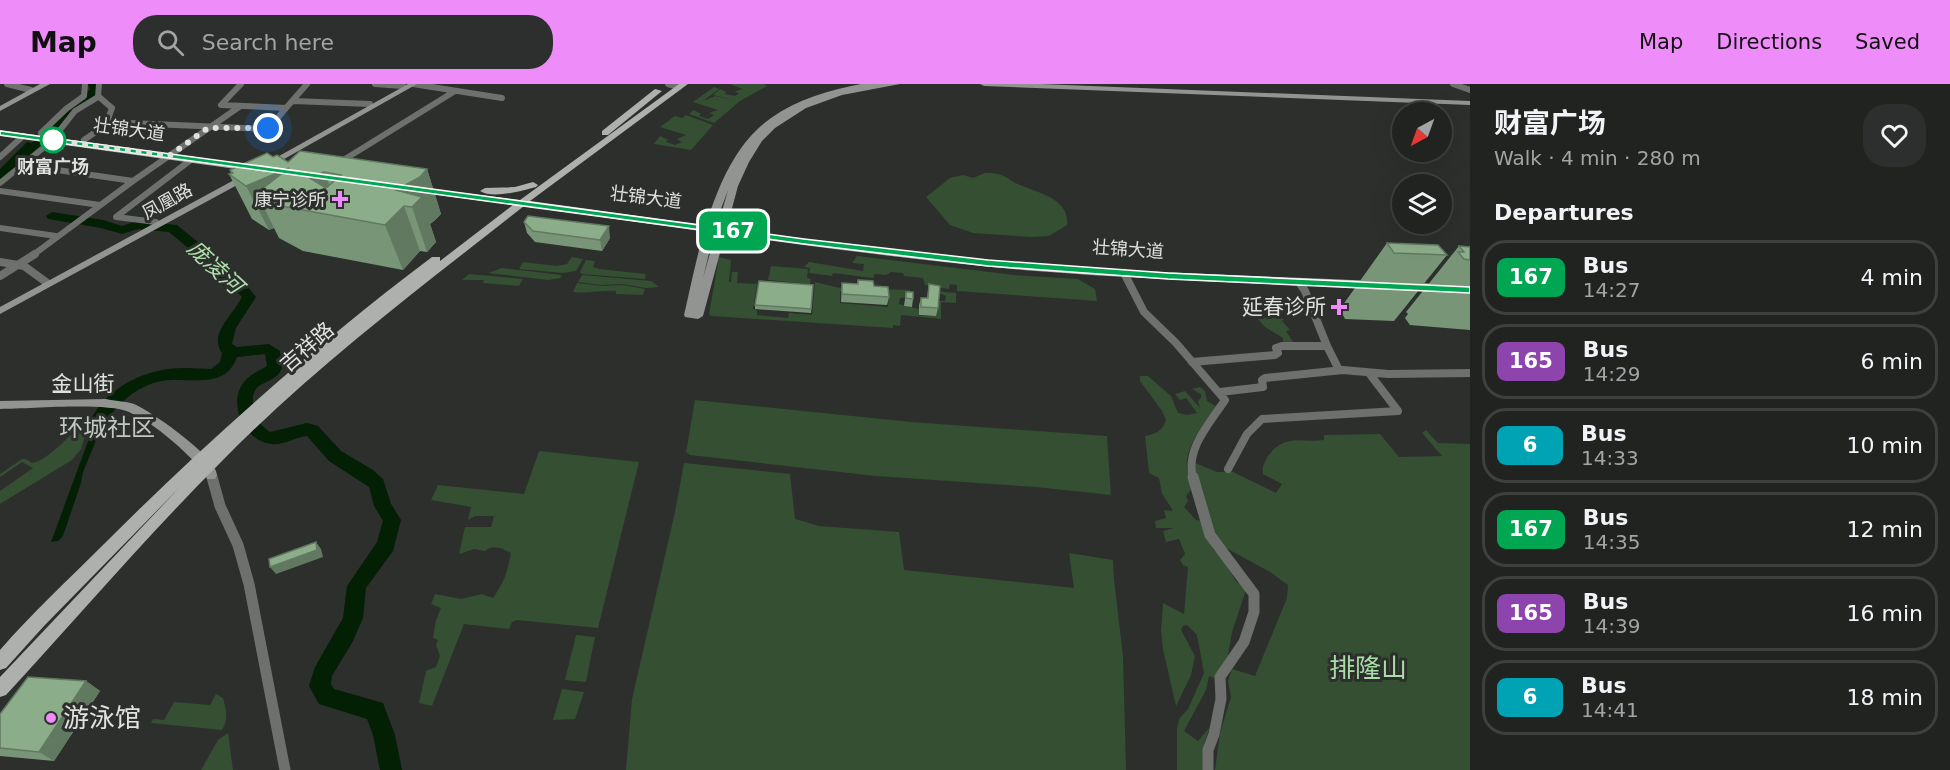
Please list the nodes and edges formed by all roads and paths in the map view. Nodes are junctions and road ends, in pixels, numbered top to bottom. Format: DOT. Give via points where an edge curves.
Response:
graph roads {
  1 [pos="7,84"];
  2 [pos="44,84"];
  3 [pos="85,84"];
  4 [pos="99,84"];
  5 [pos="241,84"];
  6 [pos="307,84"];
  7 [pos="375,84"];
  8 [pos="874,84"];
  9 [pos="896,84"];
  10 [pos="984,84"];
  11 [pos="1047,84"];
  12 [pos="1453,84"];
  13 [pos="409,85"];
  14 [pos="675,85"];
  15 [pos="31,90"];
  16 [pos="1470,90"];
  17 [pos="455,91"];
  18 [pos="98,96"];
  19 [pos="502,98"];
  20 [pos="293,101"];
  21 [pos="1470,101"];
  22 [pos="370,104"];
  23 [pos="239,107"];
  24 [pos="0,108"];
  25 [pos="286,108"];
  26 [pos="110,122"];
  27 [pos="208,128"];
  28 [pos="0,132"];
  29 [pos="39,135"];
  30 [pos="22,136"];
  31 [pos="55,137"];
  32 [pos="84,140"];
  33 [pos="171,154"];
  34 [pos="0,156"];
  35 [pos="192,159"];
  36 [pos="23,165"];
  37 [pos="288,167"];
  38 [pos="264,168"];
  39 [pos="328,169"];
  40 [pos="347,175"];
  41 [pos="133,181"];
  42 [pos="0,183"];
  43 [pos="407,185"];
  44 [pos="539,186"];
  45 [pos="0,191"];
  46 [pos="478,194"];
  47 [pos="519,200"];
  48 [pos="100,205"];
  49 [pos="562,205"];
  50 [pos="496,219"];
  51 [pos="153,225"];
  52 [pos="716,226"];
  53 [pos="0,228"];
  54 [pos="56,236"];
  55 [pos="0,262"];
  56 [pos="20,265"];
  57 [pos="1124,273"];
  58 [pos="0,276"];
  59 [pos="46,282"];
  60 [pos="1299,282"];
  61 [pos="1469,288"];
  62 [pos="0,306"];
  63 [pos="0,311"];
  64 [pos="1327,346"];
  65 [pos="1192,362"];
  66 [pos="1339,370"];
  67 [pos="1369,373"];
  68 [pos="1470,373"];
  69 [pos="1220,392"];
  70 [pos="0,404"];
  71 [pos="207,466"];
  72 [pos="1228,469"];
  73 [pos="0,662"];
  74 [pos="0,689"];
  75 [pos="285,770"];
  76 [pos="1208,770"];
  1 -- 15 [label="street"];
  2 -- 15 [label="main road"];
  2 -- 24 [label="main road"];
  3 -- 29 [label="street" via="84,96"];
  4 -- 18 [label="street"];
  5 -- 23 [label="street" via="220,104"];
  6 -- 20 [label="street"];
  7 -- 13 [label="street"];
  8 -- 52 [label="main road" via="807,102 762,129 733,171"];
  9 -- 52 [label="main road" via="825,99 772,126 757,141 738,174"];
  10 -- 21 [label="main road"];
  11 -- 21 [label="main road"];
  12 -- 16 [label="street"];
  13 -- 17 [label="street"];
  13 -- 22 [label="main road, 凤凰路"];
  13 -- 38 [label="main road, 凤凰路"];
  14 -- 44 [label="main road, 吉祥路"];
  15 -- 24 [label="main road"];
  17 -- 19 [label="street"];
  17 -- 39 [label="street"];
  18 -- 26 [label="street" via="111,108 106,120"];
  18 -- 31 [label="street" via="74,112"];
  20 -- 22 [label="street"];
  20 -- 25 [label="street"];
  22 -- 38 [label="main road, 凤凰路"];
  23 -- 25 [label="street"];
  23 -- 27 [label="street"];
  25 -- 27 [label="street" via="265,129"];
  26 -- 27 [label="street"];
  26 -- 32 [label="street"];
  27 -- 33 [label="street"];
  28 -- 29 [label="main road, 壮锦大道"];
  28 -- 30 [label="main road, 壮锦大道"];
  29 -- 30 [label="main road, 壮锦大道"];
  29 -- 31 [label="main road, 壮锦大道"];
  30 -- 34 [label="street"];
  31 -- 32 [label="main road, 壮锦大道"];
  31 -- 33 [label="main road, 壮锦大道"];
  31 -- 36 [label="street"];
  32 -- 33 [label="main road, 壮锦大道"];
  33 -- 35 [label="main road, 壮锦大道"];
  33 -- 38 [label="main road, 壮锦大道"];
  33 -- 41 [label="street"];
  35 -- 38 [label="main road, 壮锦大道"];
  35 -- 51 [label="street" via="116,217"];
  36 -- 41 [label="street"];
  36 -- 42 [label="street"];
  37 -- 38 [label="main road, 壮锦大道"];
  38 -- 51 [label="main road, 凤凰路"];
  39 -- 40 [label="main road"];
  41 -- 48 [label="street"];
  43 -- 46 [label="main road, 壮锦大道"];
  44 -- 46 [label="main road"];
  44 -- 47 [label="main road, 吉祥路"];
  44 -- 49 [label="main road"];
  45 -- 48 [label="street"];
  46 -- 47 [label="main road, 壮锦大道"];
  46 -- 50 [label="main road" via="491,206"];
  47 -- 49 [label="main road, 壮锦大道"];
  47 -- 50 [label="main road, 吉祥路"];
  48 -- 54 [label="street"];
  49 -- 50 [label="main road"];
  49 -- 52 [label="main road, 壮锦大道"];
  50 -- 71 [label="main road, 吉祥路" via="263,408"];
  51 -- 59 [label="main road, 凤凰路"];
  51 -- 63 [label="main road, 凤凰路"];
  52 -- 52 [label="main road" via="689,315 698,316"];
  52 -- 57 [label="main road, 壮锦大道" via="988,263"];
  52 -- 61 [label="main road, 壮锦大道" via="980,255 1387,278"];
  53 -- 54 [label="street"];
  54 -- 56 [label="street"];
  55 -- 56 [label="street"];
  56 -- 58 [label="street"];
  56 -- 59 [label="street"];
  57 -- 60 [label="main road, 壮锦大道"];
  57 -- 65 [label="street" via="1144,312"];
  59 -- 62 [label="main road, 凤凰路"];
  60 -- 61 [label="main road, 壮锦大道"];
  60 -- 64 [label="street"];
  64 -- 65 [label="street" via="1282,346 1276,348 1275,355"];
  64 -- 66 [label="street"];
  65 -- 69 [label="street"];
  66 -- 67 [label="street"];
  66 -- 69 [label="street" via="1265,378 1263,387"];
  67 -- 68 [label="street"];
  67 -- 72 [label="street" via="1398,411 1262,419 1256,422"];
  69 -- 76 [label="street" via="1225,402 1201,435 1191,474 1210,535 1254,594 1255,603 1244,642 1220,677 1221,699 1208,750"];
  70 -- 71 [label="main road, 金山街" via="112,402 154,420"];
  71 -- 73 [label="main road, 吉祥路" via="144,513"];
  71 -- 74 [label="main road, 吉祥路"];
  71 -- 75 [label="street" via="249,584"];
}
